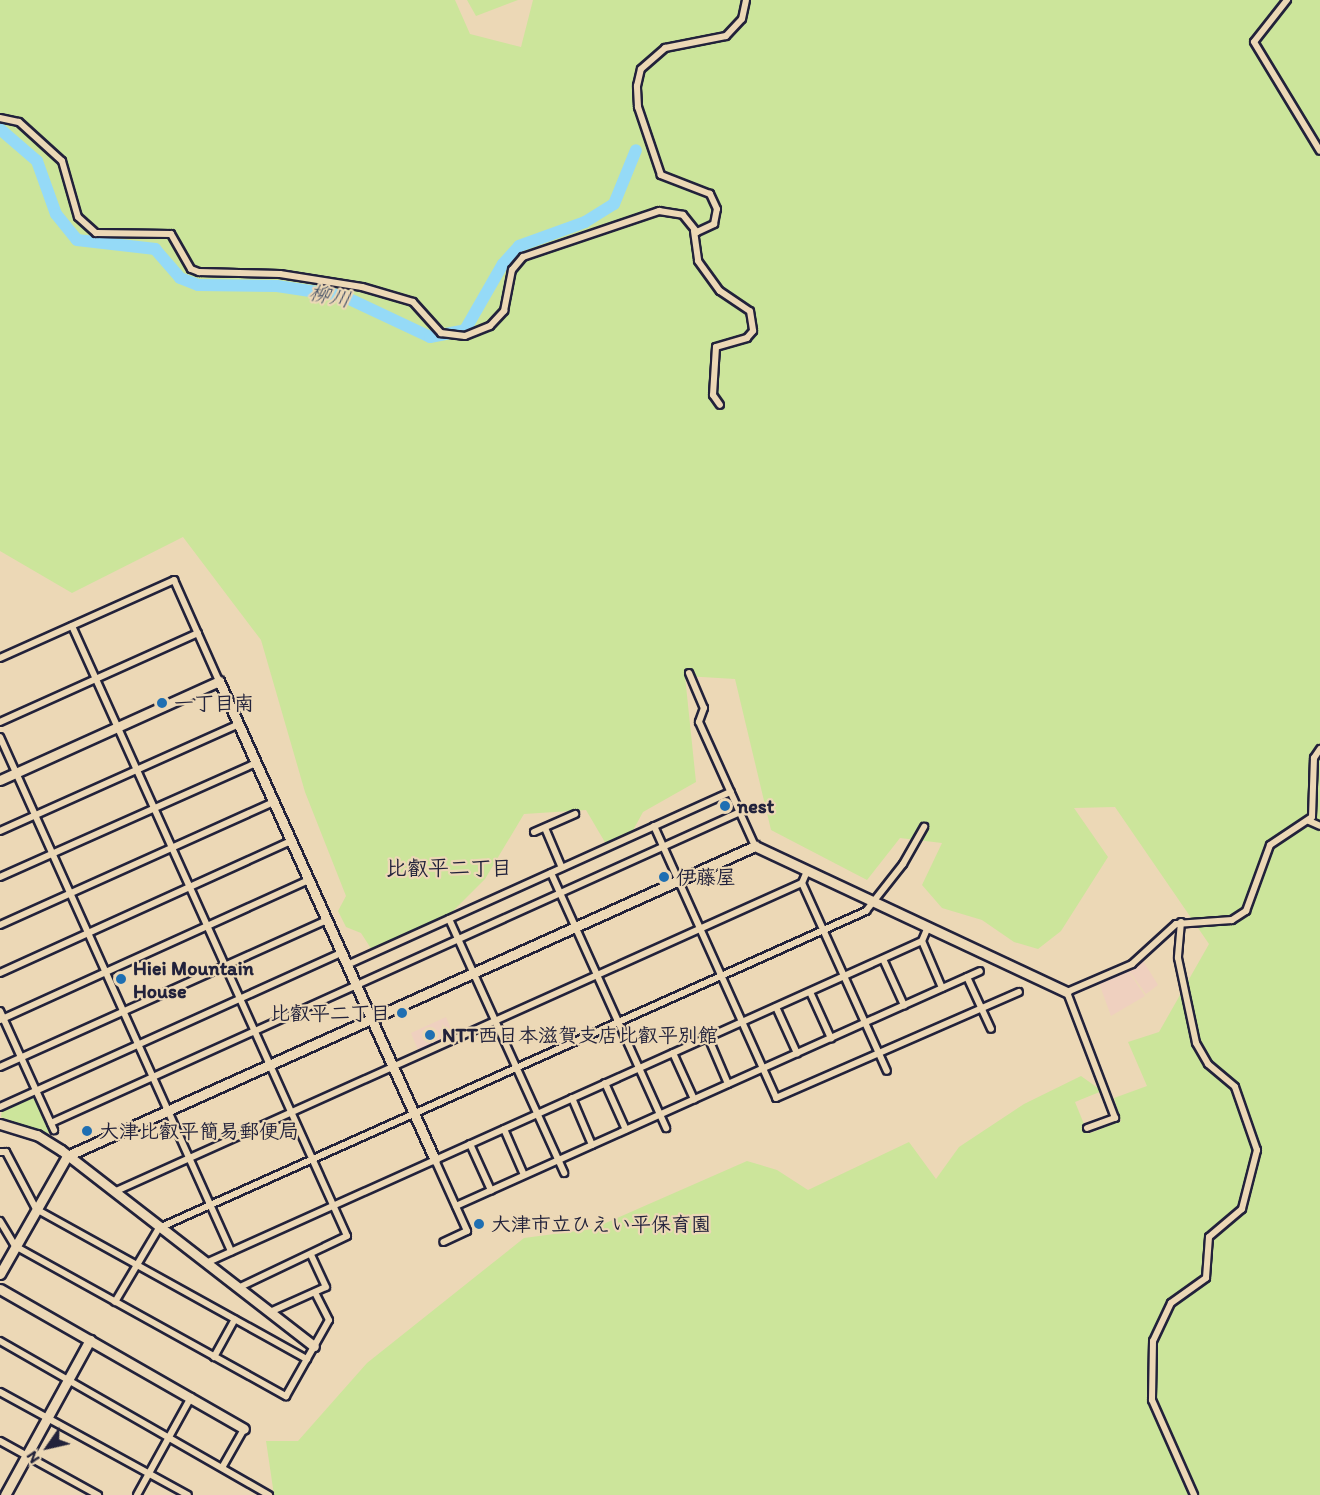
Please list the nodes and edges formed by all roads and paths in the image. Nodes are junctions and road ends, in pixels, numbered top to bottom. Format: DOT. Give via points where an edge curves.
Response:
graph roads {
  1 [pos="746,0"];
  2 [pos="1287,0"];
  3 [pos="0,118"];
  4 [pos="1320,151"];
  5 [pos="694,231"];
  6 [pos="720,405"];
  7 [pos="72,626"];
  8 [pos="198,633"];
  9 [pos="0,658"];
  10 [pos="688,673"];
  11 [pos="96,678"];
  12 [pos="219,681"];
  13 [pos="0,722"];
  14 [pos="239,724"];
  15 [pos="118,727"];
  16 [pos="0,738"];
  17 [pos="1320,749"];
  18 [pos="256,763"];
  19 [pos="137,770"];
  20 [pos="16,773"];
  21 [pos="0,780"];
  22 [pos="731,792"];
  23 [pos="274,802"];
  24 [pos="154,808"];
  25 [pos="740,812"];
  26 [pos="575,814"];
  27 [pos="35,815"];
  28 [pos="1309,821"];
  29 [pos="654,826"];
  30 [pos="1320,826"];
  31 [pos="924,827"];
  32 [pos="545,828"];
  33 [pos="0,831"];
  34 [pos="534,832"];
  35 [pos="291,841"];
  36 [pos="755,846"];
  37 [pos="663,847"];
  38 [pos="172,848"];
  39 [pos="52,854"];
  40 [pos="562,868"];
  41 [pos="807,871"];
  42 [pos="552,873"];
  43 [pos="0,878"];
  44 [pos="309,880"];
  45 [pos="678,881"];
  46 [pos="802,883"];
  47 [pos="190,887"];
  48 [pos="561,893"];
  49 [pos="70,894"];
  50 [pos="874,904"];
  51 [pos="450,919"];
  52 [pos="327,920"];
  53 [pos="1181,922"];
  54 [pos="0,925"];
  55 [pos="207,926"];
  56 [pos="576,927"];
  57 [pos="700,929"];
  58 [pos="927,929"];
  59 [pos="823,930"];
  60 [pos="88,933"];
  61 [pos="459,939"];
  62 [pos="922,941"];
  63 [pos="341,953"];
  64 [pos="883,959"];
  65 [pos="347,965"];
  66 [pos="225,966"];
  67 [pos="980,971"];
  68 [pos="106,972"];
  69 [pos="0,973"];
  70 [pos="474,973"];
  71 [pos="597,975"];
  72 [pos="721,975"];
  73 [pos="844,976"];
  74 [pos="967,977"];
  75 [pos="356,985"];
  76 [pos="942,988"];
  77 [pos="810,992"];
  78 [pos="1067,992"];
  79 [pos="1019,993"];
  80 [pos="240,999"];
  81 [pos="904,1005"];
  82 [pos="776,1007"];
  83 [pos="982,1009"];
  84 [pos="0,1011"];
  85 [pos="123,1012"];
  86 [pos="2,1019"];
  87 [pos="371,1019"];
  88 [pos="496,1021"];
  89 [pos="618,1021"];
  90 [pos="742,1022"];
  91 [pos="865,1023"];
  92 [pos="991,1029"];
  93 [pos="255,1031"];
  94 [pos="708,1038"];
  95 [pos="831,1038"];
  96 [pos="138,1045"];
  97 [pos="673,1053"];
  98 [pos="797,1053"];
  99 [pos="880,1055"];
  100 [pos="21,1058"];
  101 [pos="270,1065"];
  102 [pos="393,1067"];
  103 [pos="516,1067"];
  104 [pos="0,1068"];
  105 [pos="639,1068"];
  106 [pos="762,1069"];
  107 [pos="887,1071"];
  108 [pos="153,1077"];
  109 [pos="605,1083"];
  110 [pos="728,1084"];
  111 [pos="36,1091"];
  112 [pos="572,1098"];
  113 [pos="694,1099"];
  114 [pos="0,1107"];
  115 [pos="168,1110"];
  116 [pos="291,1113"];
  117 [pos="414,1113"];
  118 [pos="537,1114"];
  119 [pos="660,1114"];
  120 [pos="0,1124"];
  121 [pos="666,1128"];
  122 [pos="1087,1128"];
  123 [pos="504,1129"];
  124 [pos="626,1130"];
  125 [pos="470,1144"];
  126 [pos="592,1145"];
  127 [pos="0,1152"];
  128 [pos="67,1156"];
  129 [pos="189,1158"];
  130 [pos="312,1159"];
  131 [pos="435,1160"];
  132 [pos="558,1160"];
  133 [pos="564,1173"];
  134 [pos="524,1175"];
  135 [pos="491,1190"];
  136 [pos="113,1193"];
  137 [pos="210,1204"];
  138 [pos="333,1205"];
  139 [pos="456,1206"];
  140 [pos="36,1209"];
  141 [pos="0,1221"];
  142 [pos="159,1228"];
  143 [pos="443,1242"];
  144 [pos="15,1246"];
  145 [pos="231,1251"];
  146 [pos="311,1255"];
  147 [pos="205,1263"];
  148 [pos="136,1265"];
  149 [pos="0,1274"];
  150 [pos="238,1288"];
  151 [pos="0,1289"];
  152 [pos="315,1292"];
  153 [pos="115,1302"];
  154 [pos="270,1312"];
  155 [pos="235,1319"];
  156 [pos="90,1340"];
  157 [pos="0,1341"];
  158 [pos="314,1346"];
  159 [pos="214,1357"];
  160 [pos="307,1359"];
  161 [pos="68,1380"];
  162 [pos="0,1392"];
  163 [pos="191,1397"];
  164 [pos="47,1418"];
  165 [pos="244,1428"];
  166 [pos="170,1436"];
  167 [pos="0,1441"];
  168 [pos="27,1455"];
  169 [pos="223,1466"];
  170 [pos="149,1474"];
  171 [pos="0,1492"];
  172 [pos="5,1495"];
  173 [pos="98,1495"];
  174 [pos="137,1495"];
  175 [pos="188,1495"];
  176 [pos="269,1495"];
  177 [pos="1194,1495"];
  1 -- 5 [label="street" via="742,19 726,36 670,45 639,74 638,107 661,174 705,190 716,204 714,224"];
  2 -- 4 [label="street" via="1254,42"];
  3 -- 5 [label="street" via="19,122 62,161 78,216 96,233 171,234 195,272 280,273 407,299 448,335 472,334 497,320 506,306 514,266 531,254 659,211 683,215"];
  5 -- 6 [label="street" via="698,261 720,291 750,311 753,331 747,338 716,347 713,395"];
  7 -- 8 [label="street" via="174,580"];
  7 -- 9 [label="street"];
  7 -- 11 [label="street"];
  8 -- 11 [label="street"];
  8 -- 12 [label="street"];
  10 -- 22 [label="street" via="704,708 699,722"];
  11 -- 13 [label="street"];
  11 -- 15 [label="street"];
  12 -- 14 [label="street"];
  12 -- 15 [label="street"];
  14 -- 18 [label="street"];
  14 -- 19 [label="street"];
  15 -- 19 [label="street"];
  15 -- 20 [label="street"];
  16 -- 20 [label="street"];
  17 -- 28 [label="street" via="1314,758 1315,808"];
  18 -- 23 [label="street"];
  18 -- 24 [label="street"];
  19 -- 24 [label="street"];
  19 -- 27 [label="street"];
  20 -- 21 [label="street"];
  20 -- 27 [label="street"];
  22 -- 25 [label="street"];
  22 -- 29 [label="street"];
  23 -- 35 [label="street"];
  23 -- 38 [label="street"];
  24 -- 38 [label="street"];
  24 -- 39 [label="street"];
  25 -- 36 [label="street"];
  25 -- 37 [label="street"];
  26 -- 32 [label="street"];
  27 -- 33 [label="street"];
  27 -- 39 [label="street"];
  28 -- 30 [label="street"];
  28 -- 53 [label="street" via="1270,845 1253,881 1251,904 1238,918"];
  29 -- 37 [label="street"];
  29 -- 40 [label="street"];
  31 -- 50 [label="street"];
  32 -- 34 [label="street"];
  32 -- 40 [label="street"];
  35 -- 44 [label="street"];
  35 -- 47 [label="street"];
  36 -- 41 [label="street"];
  36 -- 45 [label="street"];
  37 -- 45 [label="street"];
  37 -- 48 [label="street"];
  38 -- 47 [label="street"];
  38 -- 49 [label="street"];
  39 -- 43 [label="street"];
  39 -- 49 [label="street"];
  40 -- 42 [label="street"];
  41 -- 46 [label="street"];
  41 -- 50 [label="street"];
  42 -- 48 [label="street"];
  42 -- 51 [label="street"];
  44 -- 52 [label="street"];
  44 -- 55 [label="street"];
  45 -- 56 [label="street"];
  45 -- 57 [label="street"];
  46 -- 57 [label="street"];
  46 -- 59 [label="street"];
  47 -- 55 [label="street"];
  47 -- 60 [label="street"];
  48 -- 56 [label="street"];
  48 -- 61 [label="street"];
  49 -- 54 [label="street"];
  49 -- 60 [label="street"];
  50 -- 58 [label="street"];
  50 -- 59 [label="street"];
  51 -- 61 [label="street"];
  51 -- 65 [label="street"];
  52 -- 63 [label="street"];
  52 -- 66 [label="street"];
  53 -- 78 [label="street" via="1132,964"];
  53 -- 177 [label="street" via="1178,958 1199,1052 1235,1087 1257,1150 1242,1209 1209,1237 1206,1278 1171,1303 1153,1341 1152,1400"];
  55 -- 66 [label="street"];
  55 -- 68 [label="street"];
  56 -- 70 [label="street"];
  56 -- 71 [label="street"];
  57 -- 71 [label="street"];
  57 -- 72 [label="street"];
  58 -- 62 [label="street"];
  58 -- 78 [label="street"];
  59 -- 72 [label="street"];
  59 -- 73 [label="street"];
  60 -- 68 [label="street"];
  60 -- 69 [label="street"];
  61 -- 70 [label="street"];
  61 -- 75 [label="street"];
  62 -- 64 [label="street"];
  62 -- 76 [label="street"];
  63 -- 65 [label="street"];
  63 -- 80 [label="street"];
  64 -- 73 [label="street"];
  64 -- 81 [label="street"];
  65 -- 75 [label="street"];
  66 -- 80 [label="street"];
  66 -- 85 [label="street"];
  67 -- 74 [label="street"];
  68 -- 85 [label="street"];
  68 -- 86 [label="street"];
  70 -- 87 [label="street"];
  70 -- 88 [label="street"];
  71 -- 88 [label="street"];
  71 -- 89 [label="street"];
  72 -- 89 [label="street"];
  72 -- 90 [label="street"];
  73 -- 77 [label="street"];
  73 -- 91 [label="street"];
  74 -- 76 [label="street"];
  74 -- 83 [label="street"];
  75 -- 87 [label="street"];
  75 -- 93 [label="street"];
  76 -- 81 [label="street"];
  77 -- 82 [label="street"];
  77 -- 95 [label="street"];
  78 -- 122 [label="street" via="1115,1118"];
  79 -- 83 [label="street"];
  80 -- 93 [label="street"];
  80 -- 96 [label="street"];
  81 -- 91 [label="street"];
  82 -- 90 [label="street"];
  82 -- 98 [label="street"];
  83 -- 92 [label="street"];
  83 -- 99 [label="street"];
  84 -- 86 [label="street"];
  85 -- 96 [label="street"];
  85 -- 100 [label="street"];
  86 -- 100 [label="street"];
  87 -- 101 [label="street"];
  87 -- 102 [label="street"];
  88 -- 102 [label="street"];
  88 -- 103 [label="street"];
  89 -- 103 [label="street"];
  89 -- 105 [label="street"];
  90 -- 94 [label="street"];
  90 -- 106 [label="street"];
  91 -- 95 [label="street"];
  91 -- 99 [label="street"];
  93 -- 101 [label="street"];
  93 -- 108 [label="street"];
  94 -- 97 [label="street"];
  94 -- 110 [label="street"];
  95 -- 98 [label="street"];
  96 -- 108 [label="street"];
  96 -- 111 [label="street"];
  97 -- 105 [label="street"];
  97 -- 113 [label="street"];
  98 -- 106 [label="street"];
  99 -- 106 [label="street" via="780,1100"];
  99 -- 107 [label="street"];
  100 -- 104 [label="street"];
  100 -- 111 [label="street"];
  101 -- 115 [label="street"];
  101 -- 116 [label="street"];
  102 -- 116 [label="street"];
  102 -- 117 [label="street"];
  103 -- 117 [label="street"];
  103 -- 118 [label="street"];
  105 -- 109 [label="street"];
  105 -- 119 [label="street"];
  106 -- 110 [label="street"];
  108 -- 111 [label="street" via="52,1127"];
  108 -- 115 [label="street"];
  109 -- 112 [label="street"];
  109 -- 124 [label="street"];
  110 -- 113 [label="street"];
  111 -- 114 [label="street"];
  112 -- 118 [label="street"];
  112 -- 126 [label="street"];
  113 -- 119 [label="street"];
  115 -- 128 [label="street"];
  115 -- 129 [label="street"];
  116 -- 129 [label="street"];
  116 -- 130 [label="street"];
  117 -- 130 [label="street"];
  117 -- 131 [label="street"];
  118 -- 123 [label="street"];
  118 -- 132 [label="street"];
  119 -- 121 [label="street"];
  119 -- 124 [label="street"];
  120 -- 128 [label="street" via="37,1135"];
  123 -- 125 [label="street"];
  123 -- 134 [label="street"];
  124 -- 126 [label="street"];
  125 -- 131 [label="street"];
  125 -- 135 [label="street"];
  126 -- 132 [label="street"];
  127 -- 140 [label="street" via="6,1152"];
  128 -- 136 [label="street"];
  128 -- 140 [label="street"];
  129 -- 136 [label="street"];
  129 -- 137 [label="street"];
  130 -- 137 [label="street"];
  130 -- 138 [label="street"];
  131 -- 138 [label="street"];
  131 -- 139 [label="street"];
  132 -- 133 [label="street"];
  132 -- 134 [label="street"];
  134 -- 135 [label="street"];
  135 -- 139 [label="street"];
  136 -- 142 [label="street"];
  137 -- 142 [label="street"];
  137 -- 145 [label="street"];
  138 -- 145 [label="street"];
  138 -- 146 [label="street" via="347,1236"];
  139 -- 143 [label="street" via="467,1231"];
  140 -- 144 [label="street"];
  140 -- 148 [label="street"];
  141 -- 144 [label="street"];
  142 -- 147 [label="street"];
  142 -- 148 [label="street"];
  144 -- 149 [label="street"];
  144 -- 153 [label="street"];
  145 -- 147 [label="street"];
  146 -- 150 [label="street"];
  146 -- 152 [label="street" via="326,1287"];
  147 -- 150 [label="street"];
  148 -- 153 [label="street"];
  148 -- 155 [label="street"];
  150 -- 154 [label="street"];
  151 -- 156 [label="street"];
  152 -- 154 [label="street"];
  152 -- 158 [label="street" via="329,1320"];
  153 -- 159 [label="street"];
  154 -- 158 [label="street"];
  155 -- 159 [label="street"];
  155 -- 160 [label="street"];
  156 -- 161 [label="street"];
  156 -- 163 [label="street"];
  157 -- 161 [label="street"];
  158 -- 160 [label="street"];
  159 -- 160 [label="street" via="286,1396"];
  161 -- 164 [label="street"];
  161 -- 166 [label="street"];
  162 -- 164 [label="street"];
  163 -- 165 [label="street"];
  163 -- 166 [label="street"];
  164 -- 168 [label="street"];
  164 -- 170 [label="street"];
  165 -- 169 [label="street"];
  166 -- 169 [label="street"];
  166 -- 170 [label="street"];
  167 -- 168 [label="street"];
  168 -- 172 [label="street"];
  168 -- 173 [label="street"];
  169 -- 176 [label="street"];
  170 -- 174 [label="street"];
  170 -- 175 [label="street"];
  171 -- 172 [label="street"];
}
